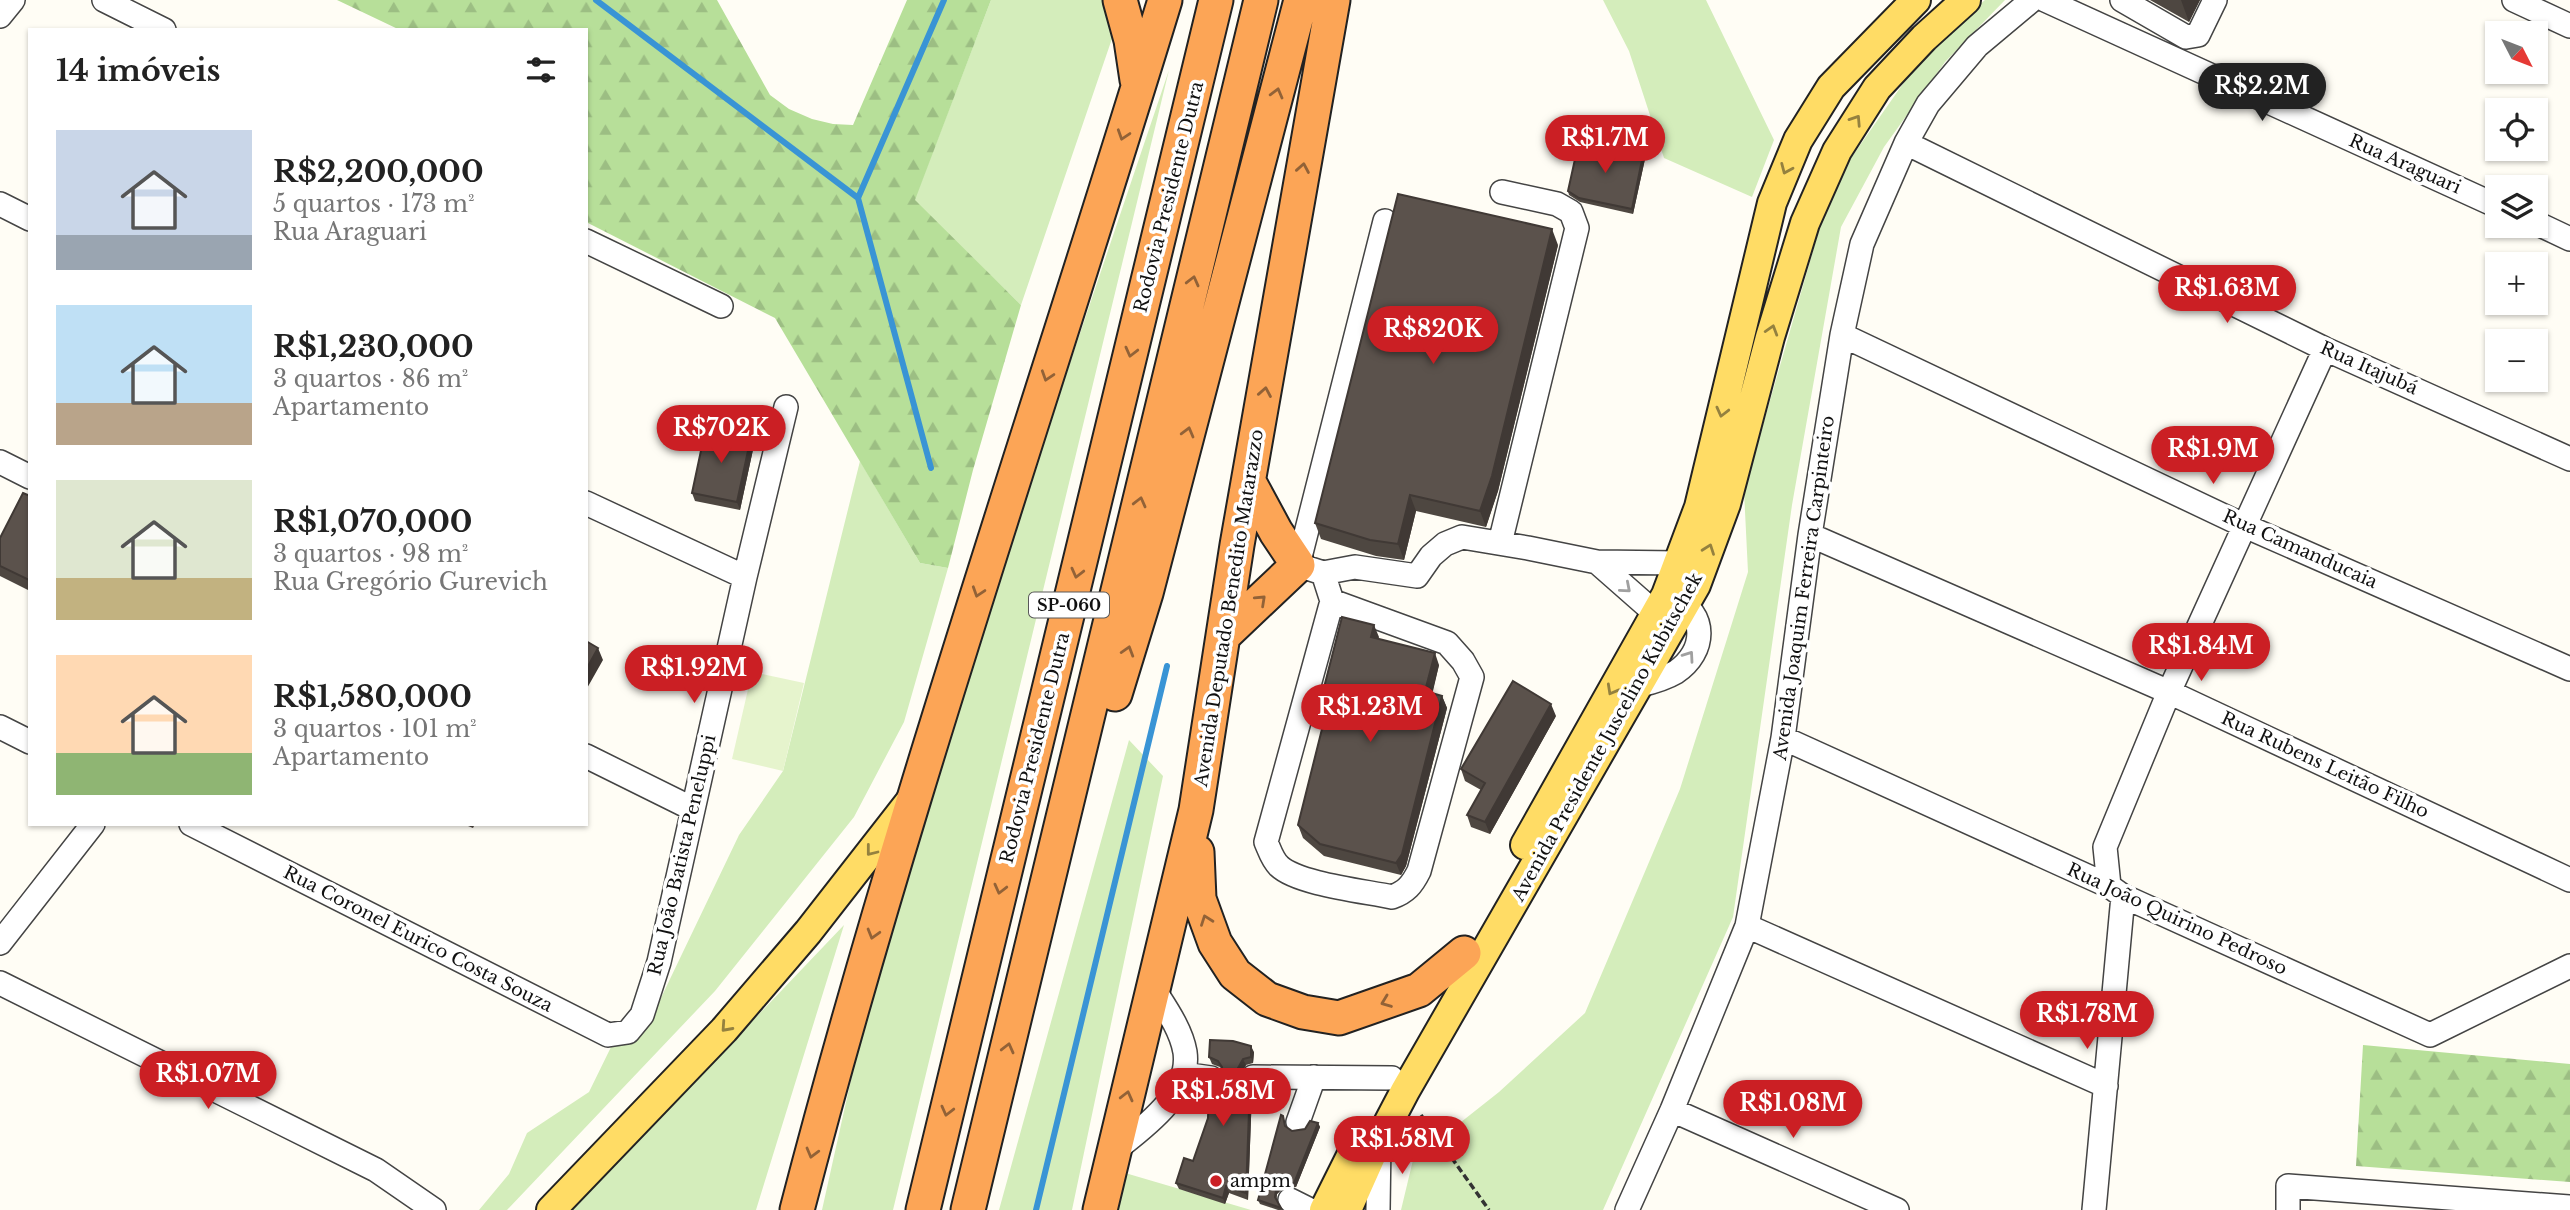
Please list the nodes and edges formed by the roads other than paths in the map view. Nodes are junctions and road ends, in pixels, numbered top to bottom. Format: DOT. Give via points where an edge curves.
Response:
graph roads {
  1 [pos="13,0"];
  2 [pos="104,0"];
  3 [pos="1120,0"];
  4 [pos="1165,0"];
  5 [pos="1216,0"];
  6 [pos="1261,0"];
  7 [pos="1301,0"];
  8 [pos="1333,0"];
  9 [pos="1916,0"];
  10 [pos="1966,0"];
  11 [pos="2032,0"];
  12 [pos="2045,0"];
  13 [pos="2122,0"];
  14 [pos="2216,0"];
  15 [pos="2514,0"];
  16 [pos="0,16"];
  17 [pos="2570,26"];
  18 [pos="160,28"];
  19 [pos="1138,87"];
  20 [pos="1906,142"];
  21 [pos="1502,192"];
  22 [pos="2485,201"];
  23 [pos="0,204"];
  24 [pos="28,218"];
  25 [pos="1385,221"];
  26 [pos="2548,229"];
  27 [pos="2570,239"];
  28 [pos="588,242"];
  29 [pos="721,306"];
  30 [pos="1842,335"];
  31 [pos="2325,349"];
  32 [pos="786,407"];
  33 [pos="2570,458"];
  34 [pos="0,462"];
  35 [pos="28,476"];
  36 [pos="1249,482"];
  37 [pos="588,504"];
  38 [pos="2245,526"];
  39 [pos="1810,535"];
  40 [pos="1500,543"];
  41 [pos="1597,562"];
  42 [pos="1678,563"];
  43 [pos="1311,569"];
  44 [pos="745,577"];
  45 [pos="1332,601"];
  46 [pos="1669,604"];
  47 [pos="1223,636"];
  48 [pos="2570,669"];
  49 [pos="2169,692"];
  50 [pos="0,727"];
  51 [pos="1783,738"];
  52 [pos="28,741"];
  53 [pos="588,757"];
  54 [pos="913,798"];
  55 [pos="693,809"];
  56 [pos="1196,810"];
  57 [pos="91,826"];
  58 [pos="195,826"];
  59 [pos="2570,880"];
  60 [pos="2116,891"];
  61 [pos="1746,926"];
  62 [pos="0,943"];
  63 [pos="1464,954"];
  64 [pos="2570,966"];
  65 [pos="0,984"];
  66 [pos="1153,988"];
  67 [pos="1020,997"];
  68 [pos="642,1015"];
  69 [pos="1183,1074"];
  70 [pos="1212,1077"];
  71 [pos="1253,1077"];
  72 [pos="1314,1077"];
  73 [pos="1399,1085"];
  74 [pos="2106,1086"];
  75 [pos="1672,1110"];
  76 [pos="1298,1122"];
  77 [pos="1379,1141"];
  78 [pos="1114,1151"];
  79 [pos="2493,1207"];
  80 [pos="2570,1207"];
  81 [pos="434,1210"];
  82 [pos="551,1210"];
  83 [pos="797,1210"];
  84 [pos="923,1210"];
  85 [pos="968,1210"];
  86 [pos="1100,1210"];
  87 [pos="1324,1210"];
  88 [pos="1348,1210"];
  89 [pos="1378,1210"];
  90 [pos="1628,1210"];
  91 [pos="1897,1210"];
  92 [pos="2094,1210"];
  93 [pos="2288,1210"];
  1 -- 16 [label="street"];
  2 -- 18 [label="street"];
  3 -- 19 [label="highway"];
  4 -- 19 [label="highway"];
  5 -- 84 [label="highway, Rodovia Presidente Dutra / SP-060, one-way"];
  67 -- 6 [label="highway, SP-060, one-way"];
  67 -- 7 [label="highway, one-way" via="1146,593"];
  36 -- 8 [label="highway, Avenida Deputado Benedito Matarazzo, one-way"];
  9 -- 42 [label="main road, Avenida Presidente Juscelino Kubitschek, one-way" via="1831,87 1798,140 1772,203 1699,507"];
  46 -- 10 [label="main road, Avenida Presidente Juscelino Kubitschek, one-way" via="1696,585 1726,504 1805,223 1837,151 1877,88"];
  11 -- 20 [label="street, Avenida Joaquim Ferreira Carpinteiro" via="1950,77"];
  12 -- 22 [label="street, Rua Araguari"];
  13 -- 14 [label="street" via="2186,37 2198,35"];
  15 -- 17 [label="street"];
  19 -- 54 [label="highway, one-way"];
  20 -- 30 [label="street, Avenida Joaquim Ferreira Carpinteiro" via="1861,244"];
  20 -- 31 [label="street, Rua Itajubá"];
  21 -- 40 [label="street" via="1557,204 1572,212 1577,228"];
  23 -- 24 [label="street"];
  25 -- 43 [label="street"];
  26 -- 27 [label="street"];
  28 -- 29 [label="street"];
  30 -- 38 [label="street, Rua Camanducaia"];
  30 -- 39 [label="street, Avenida Joaquim Ferreira Carpinteiro"];
  31 -- 33 [label="street, Rua Itajubá"];
  31 -- 38 [label="street"];
  32 -- 44 [label="street, Rua João Batista Peneluppi"];
  34 -- 35 [label="street"];
  36 -- 43 [label="highway" via="1276,532"];
  36 -- 47 [label="highway, Avenida Deputado Benedito Matarazzo"];
  37 -- 44 [label="street"];
  38 -- 48 [label="street, Rua Camanducaia"];
  38 -- 49 [label="street"];
  39 -- 49 [label="street, Rua Rubens Leitão Filho"];
  39 -- 51 [label="street, Avenida Joaquim Ferreira Carpinteiro"];
  40 -- 41 [label="street"];
  40 -- 43 [label="street" via="1462,537 1431,556 1417,576 1355,567"];
  41 -- 42 [label="street"];
  41 -- 46 [label="street, one-way"];
  42 -- 46 [label="main road, Avenida Presidente Juscelino Kubitschek"];
  43 -- 45 [label="street"];
  47 -- 43 [label="highway, one-way"];
  44 -- 55 [label="street, Rua João Batista Peneluppi"];
  45 -- 45 [label="street" via="1447,643 1472,677 1419,871 1412,884 1392,897 1296,877 1280,867 1266,842"];
  46 -- 63 [label="main road, Avenida Presidente Juscelino Kubitschek, one-way"];
  73 -- 46 [label="main road, Avenida Presidente Juscelino Kubitschek, one-way" via="1640,685"];
  47 -- 56 [label="highway, Avenida Deputado Benedito Matarazzo"];
  49 -- 59 [label="street, Rua Rubens Leitão Filho"];
  49 -- 60 [label="street" via="2105,847"];
  50 -- 52 [label="street"];
  51 -- 60 [label="street, Rua João Quirino Pedroso"];
  51 -- 61 [label="street, Avenida Joaquim Ferreira Carpinteiro"];
  53 -- 55 [label="street"];
  54 -- 82 [label="main road, one-way" via="724,1030"];
  54 -- 83 [label="highway, one-way" via="837,1055"];
  55 -- 68 [label="street, Rua João Batista Peneluppi" via="659,962"];
  63 -- 56 [label="highway, one-way" via="1419,990 1339,1018 1267,999 1235,974 1215,943 1199,899"];
  56 -- 66 [label="highway, Avenida Deputado Benedito Matarazzo"];
  57 -- 62 [label="street"];
  58 -- 68 [label="street, Rua Coronel Eurico Costa Souza" via="608,1035 628,1032"];
  60 -- 64 [label="street, Rua João Quirino Pedroso" via="2430,1035"];
  60 -- 74 [label="street"];
  61 -- 74 [label="street"];
  61 -- 75 [label="street, Avenida Joaquim Ferreira Carpinteiro"];
  63 -- 73 [label="main road, Avenida Presidente Juscelino Kubitschek"];
  65 -- 81 [label="street" via="376,1170"];
  66 -- 69 [label="street" via="1178,1031 1185,1053"];
  78 -- 66 [label="highway, Avenida Deputado Benedito Matarazzo, one-way"];
  85 -- 67 [label="highway, SP-060, one-way"];
  69 -- 70 [label="street"];
  69 -- 78 [label="street" via="1172,1097 1147,1125"];
  71 -- 72 [label="street"];
  72 -- 73 [label="street"];
  72 -- 76 [label="street"];
  73 -- 77 [label="main road, Avenida Presidente Juscelino Kubitschek"];
  73 -- 87 [label="main road, Avenida Presidente Juscelino Kubitschek" via="1375,1108"];
  74 -- 92 [label="street"];
  75 -- 90 [label="street, Avenida Joaquim Ferreira Carpinteiro"];
  75 -- 91 [label="street"];
  77 -- 88 [label="main road, Avenida Presidente Juscelino Kubitschek"];
  77 -- 89 [label="street"];
  78 -- 86 [label="highway, Avenida Deputado Benedito Matarazzo"];
  79 -- 80 [label="street"];
  79 -- 93 [label="street" via="2288,1186"];
}
